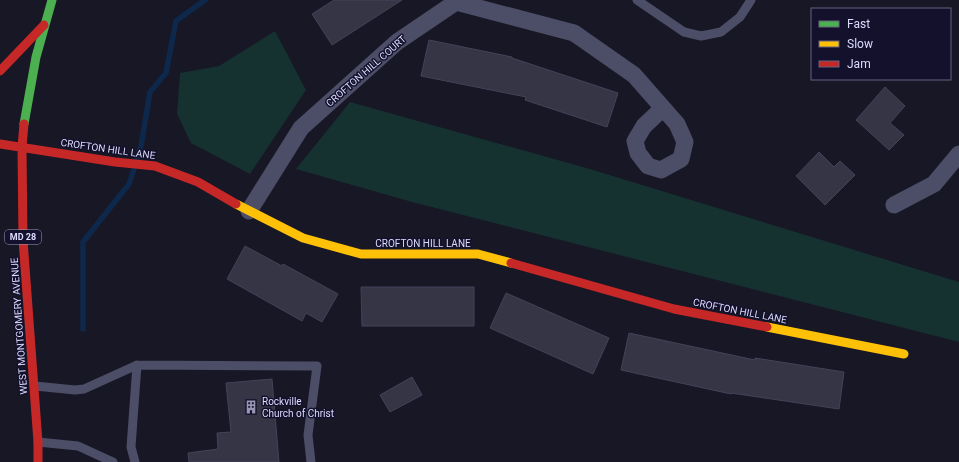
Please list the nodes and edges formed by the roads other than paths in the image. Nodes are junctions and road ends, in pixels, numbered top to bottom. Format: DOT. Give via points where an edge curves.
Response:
graph roads {
  1 [pos="52,0"];
  2 [pos="637,0"];
  3 [pos="750,0"];
  4 [pos="45,25"];
  5 [pos="0,71"];
  6 [pos="663,108"];
  7 [pos="0,144"];
  8 [pos="22,147"];
  9 [pos="959,154"];
  10 [pos="894,205"];
  11 [pos="249,211"];
  12 [pos="904,354"];
  13 [pos="138,365"];
  14 [pos="35,386"];
  15 [pos="38,442"];
  16 [pos="38,462"];
  17 [pos="113,462"];
  18 [pos="135,462"];
  19 [pos="311,462"];
  1 -- 4 [label="street, WEST MONTGOMERY AVENUE / MD 28"];
  2 -- 3 [label="lane" via="684,32 701,36 721,32 740,17"];
  4 -- 5 [label="street"];
  4 -- 8 [label="street, WEST MONTGOMERY AVENUE / MD 28" via="36,57 24,121"];
  6 -- 11 [label="street, CROFTON HILL COURT" via="634,75 574,33 456,2 397,42 301,128"];
  7 -- 8 [label="street, CROFTON HILL LANE"];
  8 -- 11 [label="street, CROFTON HILL LANE" via="155,166 198,182"];
  8 -- 14 [label="street, WEST MONTGOMERY AVENUE / MD 28" via="24,240"];
  9 -- 10 [label="street" via="934,184"];
  11 -- 12 [label="street, CROFTON HILL LANE" via="303,238 361,254 478,254 674,309"];
  13 -- 14 [label="lane" via="84,389"];
  13 -- 18 [label="lane" via="131,447"];
  13 -- 19 [label="lane" via="317,366 308,435"];
  14 -- 15 [label="street, WEST MONTGOMERY AVENUE / MD 28"];
  15 -- 16 [label="street, WEST MONTGOMERY AVENUE / MD 28"];
  15 -- 17 [label="lane" via="78,446"];
}
